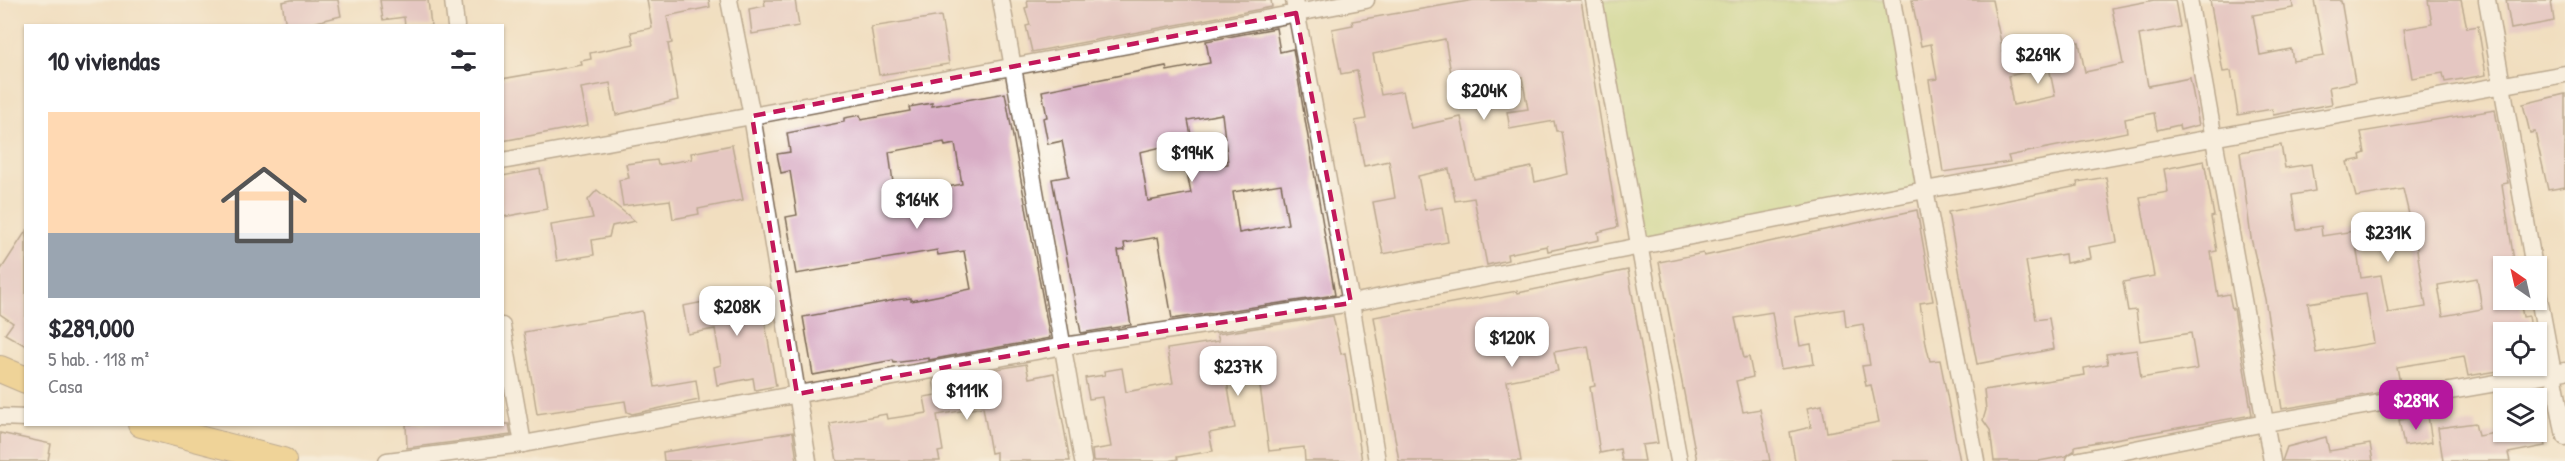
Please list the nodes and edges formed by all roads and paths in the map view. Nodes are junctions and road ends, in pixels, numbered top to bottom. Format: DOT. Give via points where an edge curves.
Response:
graph roads {
  1 [pos="453,0"];
  2 [pos="729,0"];
  3 [pos="1001,0"];
  4 [pos="1366,0"];
  5 [pos="1594,0"];
  6 [pos="1892,0"];
  7 [pos="2189,0"];
  8 [pos="2487,0"];
  9 [pos="1295,6"];
  10 [pos="456,24"];
  11 [pos="1014,67"];
  12 [pos="2565,74"];
  13 [pos="2500,86"];
  14 [pos="752,117"];
  15 [pos="2215,138"];
  16 [pos="504,161"];
  17 [pos="1924,190"];
  18 [pos="1641,246"];
  19 [pos="2532,256"];
  20 [pos="1351,303"];
  21 [pos="2543,310"];
  22 [pos="504,337"];
  23 [pos="1064,346"];
  24 [pos="0,369"];
  25 [pos="2559,372"];
  26 [pos="24,379"];
  27 [pos="797,394"];
  28 [pos="0,417"];
  29 [pos="24,418"];
  30 [pos="2265,423"];
  31 [pos="144,426"];
  32 [pos="2565,436"];
  33 [pos="523,444"];
  34 [pos="283,461"];
  35 [pos="387,461"];
  36 [pos="808,461"];
  37 [pos="1083,461"];
  38 [pos="1377,461"];
  39 [pos="1679,461"];
  40 [pos="1976,461"];
  41 [pos="2075,461"];
  42 [pos="2272,461"];
  1 -- 10 [label="street"];
  2 -- 14 [label="street"];
  3 -- 11 [label="street"];
  4 -- 9 [label="street"];
  5 -- 18 [label="street"];
  6 -- 17 [label="street"];
  7 -- 15 [label="street"];
  8 -- 13 [label="street"];
  9 -- 11 [label="street"];
  9 -- 20 [label="street"];
  11 -- 14 [label="street"];
  11 -- 23 [label="street"];
  12 -- 13 [label="street"];
  13 -- 15 [label="street"];
  13 -- 19 [label="street"];
  14 -- 16 [label="street"];
  14 -- 27 [label="street"];
  15 -- 17 [label="street"];
  15 -- 30 [label="street"];
  17 -- 18 [label="street"];
  17 -- 40 [label="street"];
  18 -- 20 [label="street"];
  18 -- 39 [label="street"];
  20 -- 23 [label="street"];
  20 -- 38 [label="street"];
  21 -- 25 [label="street"];
  22 -- 33 [label="street"];
  23 -- 27 [label="street"];
  23 -- 37 [label="street"];
  24 -- 26 [label="main road"];
  25 -- 30 [label="street"];
  25 -- 32 [label="street"];
  27 -- 33 [label="street"];
  27 -- 36 [label="street"];
  28 -- 29 [label="street"];
  30 -- 41 [label="street"];
  30 -- 42 [label="street"];
  31 -- 34 [label="main road"];
  33 -- 35 [label="street"];
}
